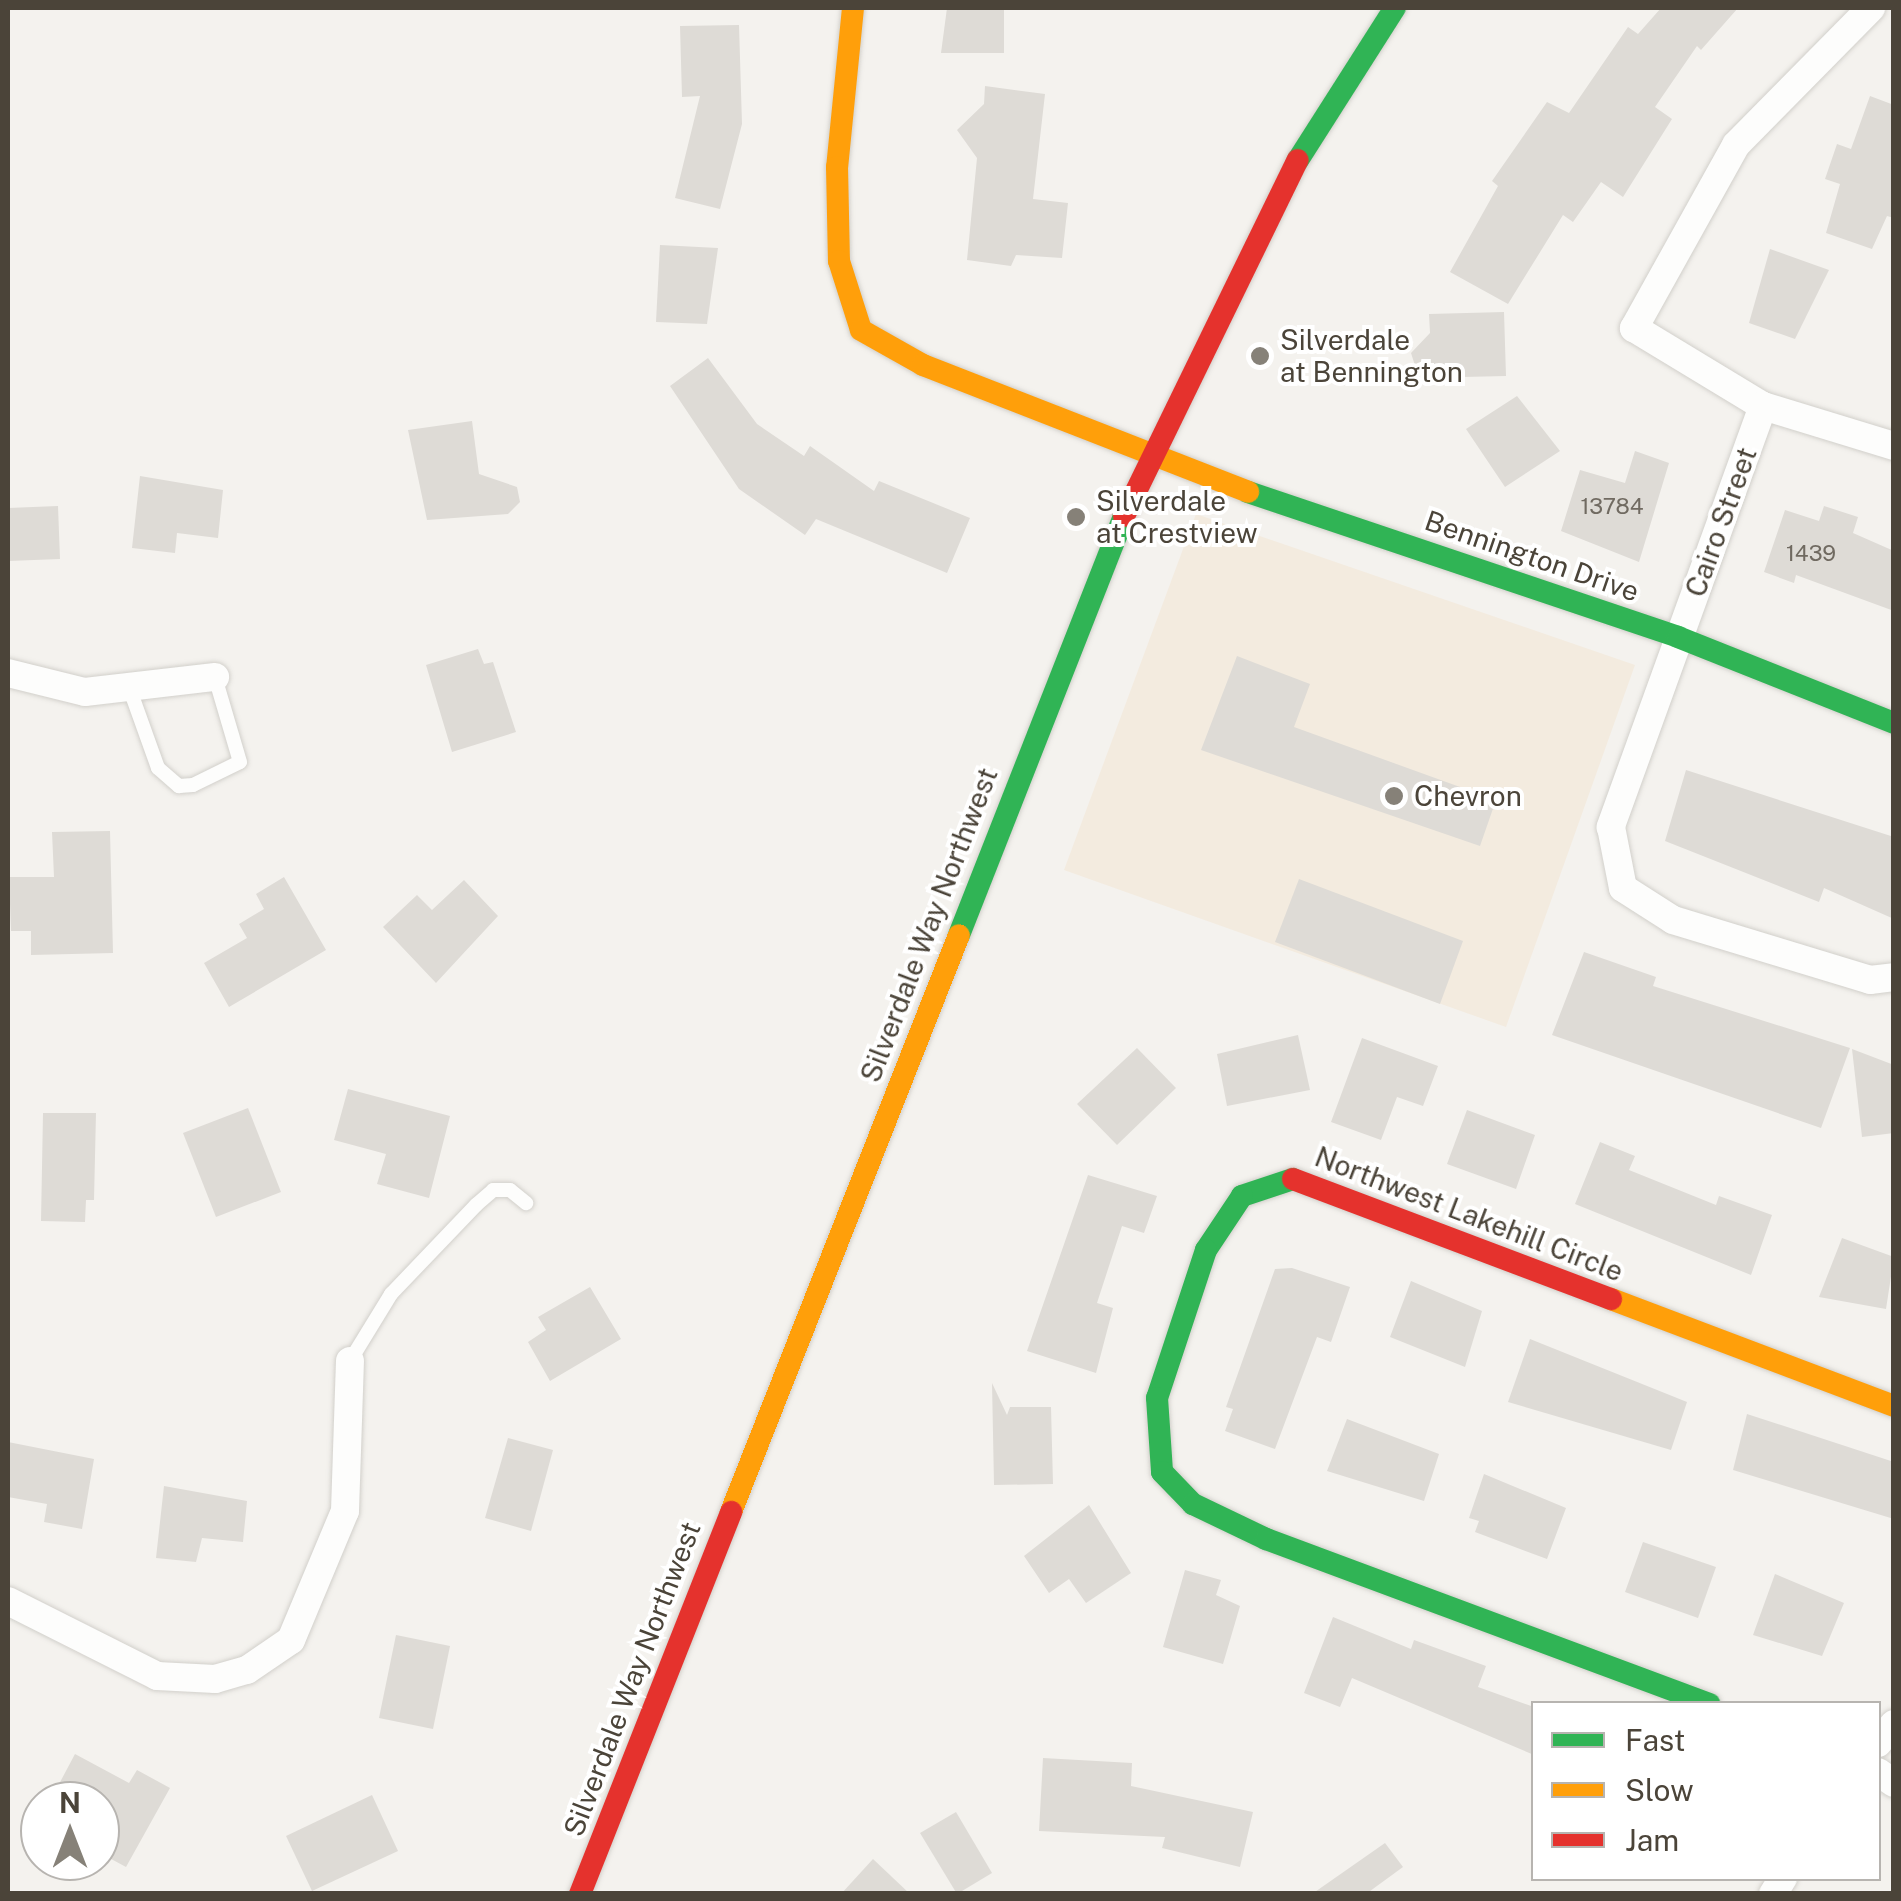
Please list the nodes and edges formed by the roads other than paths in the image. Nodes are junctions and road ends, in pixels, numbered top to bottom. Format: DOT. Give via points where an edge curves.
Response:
graph roads {
  1 [pos="852,8"];
  2 [pos="1395,8"];
  3 [pos="1870,8"];
  4 [pos="1763,406"];
  5 [pos="1894,446"];
  6 [pos="1147,458"];
  7 [pos="1678,637"];
  8 [pos="8,673"];
  9 [pos="215,676"];
  10 [pos="129,687"];
  11 [pos="1894,723"];
  12 [pos="1894,978"];
  13 [pos="526,1203"];
  14 [pos="350,1361"];
  15 [pos="1894,1406"];
  16 [pos="8,1601"];
  17 [pos="1700,1701"];
  18 [pos="580,1894"];
  1 -- 6 [label="street, Bennington Drive" via="836,167 839,261 861,330 923,365"];
  2 -- 6 [label="street, Silverdale Way Northwest" via="1275,198"];
  3 -- 4 [label="street" via="1736,145 1634,328"];
  4 -- 5 [label="street"];
  4 -- 7 [label="street, Cairo Street"];
  6 -- 7 [label="street, Bennington Drive"];
  6 -- 18 [label="street, Silverdale Way Northwest"];
  7 -- 11 [label="street, Bennington Drive"];
  7 -- 12 [label="street, Cairo Street" via="1612,827 1623,888 1672,920 1870,980"];
  8 -- 10 [label="street" via="85,692"];
  9 -- 10 [label="street"];
  9 -- 10 [label="lane" via="240,762 193,785 180,786 158,768"];
  13 -- 14 [label="lane" via="510,1190 493,1190 476,1204 391,1294"];
  14 -- 16 [label="street" via="345,1512 319,1590 291,1640 247,1670 215,1678 157,1676"];
  15 -- 17 [label="street, Northwest Lakehill Circle" via="1290,1178 1242,1196 1206,1250 1157,1398 1162,1472 1193,1504 1266,1539"];
}
